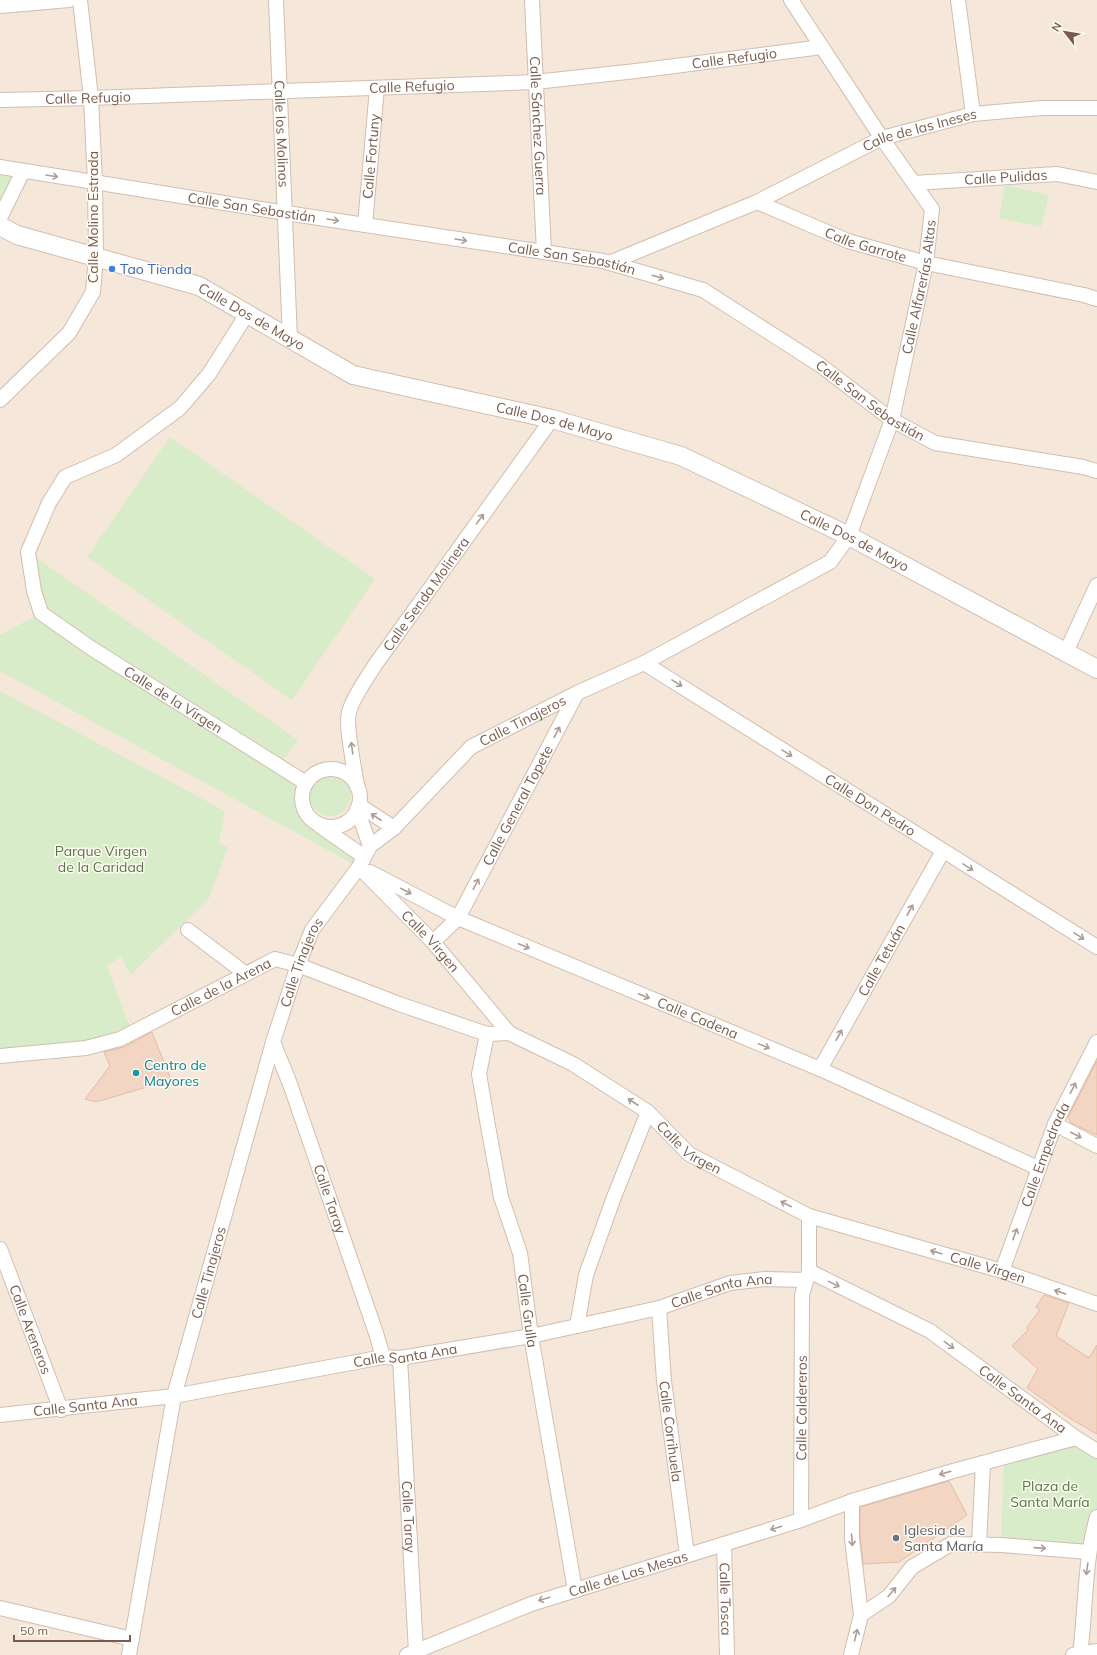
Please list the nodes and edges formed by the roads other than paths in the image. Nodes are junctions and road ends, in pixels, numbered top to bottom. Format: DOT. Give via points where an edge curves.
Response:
graph roads {
  1 [pos="69,0"];
  2 [pos="80,0"];
  3 [pos="276,0"];
  4 [pos="532,0"];
  5 [pos="791,0"];
  6 [pos="958,0"];
  7 [pos="0,6"];
  8 [pos="822,47"];
  9 [pos="535,82"];
  10 [pos="377,88"];
  11 [pos="281,91"];
  12 [pos="91,98"];
  13 [pos="0,100"];
  14 [pos="1097,108"];
  15 [pos="973,114"];
  16 [pos="882,138"];
  17 [pos="0,167"];
  18 [pos="24,171"];
  19 [pos="1097,182"];
  20 [pos="95,183"];
  21 [pos="914,183"];
  22 [pos="757,202"];
  23 [pos="286,213"];
  24 [pos="0,218"];
  25 [pos="365,225"];
  26 [pos="0,226"];
  27 [pos="544,252"];
  28 [pos="96,257"];
  29 [pos="609,263"];
  30 [pos="926,263"];
  31 [pos="1097,299"];
  32 [pos="247,314"];
  33 [pos="290,339"];
  34 [pos="0,400"];
  35 [pos="552,419"];
  36 [pos="892,420"];
  37 [pos="1097,471"];
  38 [pos="849,536"];
  39 [pos="1097,585"];
  40 [pos="1066,652"];
  41 [pos="644,663"];
  42 [pos="1096,667"];
  43 [pos="577,693"];
  44 [pos="306,783"];
  45 [pos="357,786"];
  46 [pos="358,807"];
  47 [pos="318,824"];
  48 [pos="394,828"];
  49 [pos="943,851"];
  50 [pos="364,856"];
  51 [pos="458,918"];
  52 [pos="188,930"];
  53 [pos="433,942"];
  54 [pos="1097,947"];
  55 [pos="298,965"];
  56 [pos="246,974"];
  57 [pos="509,1033"];
  58 [pos="487,1034"];
  59 [pos="273,1042"];
  60 [pos="1097,1042"];
  61 [pos="0,1056"];
  62 [pos="820,1069"];
  63 [pos="648,1112"];
  64 [pos="1055,1124"];
  65 [pos="1097,1146"];
  66 [pos="1038,1168"];
  67 [pos="810,1216"];
  68 [pos="0,1249"];
  69 [pos="1002,1271"];
  70 [pos="807,1276"];
  71 [pos="1097,1304"];
  72 [pos="659,1308"];
  73 [pos="578,1326"];
  74 [pos="531,1336"];
  75 [pos="383,1357"];
  76 [pos="400,1358"];
  77 [pos="174,1396"];
  78 [pos="61,1410"];
  79 [pos="0,1416"];
  80 [pos="1076,1438"];
  81 [pos="1097,1451"];
  82 [pos="983,1463"];
  83 [pos="852,1501"];
  84 [pos="1097,1517"];
  85 [pos="801,1520"];
  86 [pos="724,1544"];
  87 [pos="979,1544"];
  88 [pos="1089,1552"];
  89 [pos="687,1555"];
  90 [pos="575,1590"];
  91 [pos="0,1608"];
  92 [pos="861,1615"];
  93 [pos="132,1639"];
  94 [pos="1097,1651"];
  95 [pos="412,1653"];
  96 [pos="1078,1654"];
  97 [pos="129,1655"];
  98 [pos="727,1655"];
  99 [pos="851,1655"];
  1 -- 7 [label="street"];
  2 -- 12 [label="street, Calle Molino Estrada"];
  3 -- 11 [label="street, Calle los Molinos"];
  4 -- 9 [label="street, Calle Sánchez Guerra"];
  5 -- 8 [label="street, Calle Alfarerías Altas"];
  6 -- 15 [label="street"];
  8 -- 9 [label="street, Calle Refugio"];
  8 -- 16 [label="street, Calle Alfarerías Altas"];
  9 -- 10 [label="street, Calle Refugio"];
  9 -- 27 [label="street, Calle Sánchez Guerra"];
  10 -- 11 [label="street, Calle Refugio"];
  10 -- 25 [label="street, Calle Fortuny"];
  11 -- 12 [label="street, Calle Refugio"];
  11 -- 23 [label="street, Calle los Molinos"];
  12 -- 13 [label="street, Calle Refugio"];
  12 -- 20 [label="street, Calle Molino Estrada"];
  14 -- 15 [label="street, Calle de las Ineses" via="1042,108"];
  15 -- 16 [label="street, Calle de las Ineses"];
  16 -- 21 [label="street, Calle Alfarerías Altas"];
  16 -- 22 [label="street, Calle de las Ineses"];
  17 -- 18 [label="street, Calle San Sebastián"];
  18 -- 20 [label="street, Calle San Sebastián, one-way"];
  18 -- 24 [label="street"];
  19 -- 21 [label="street, Calle Pulidas" via="1057,174"];
  20 -- 23 [label="street, Calle San Sebastián"];
  20 -- 28 [label="street, Calle Molino Estrada"];
  21 -- 30 [label="street, Calle Alfarerías Altas" via="932,209"];
  22 -- 29 [label="street, Calle de las Ineses"];
  22 -- 30 [label="street, Calle Garrote" via="848,241"];
  23 -- 25 [label="street, Calle San Sebastián, one-way"];
  23 -- 33 [label="street, Calle los Molinos"];
  25 -- 27 [label="street, Calle San Sebastián, one-way"];
  26 -- 28 [label="street, Calle Dos de Mayo" via="17,235"];
  27 -- 29 [label="street, Calle San Sebastián"];
  28 -- 32 [label="street, Calle Dos de Mayo" via="199,286"];
  28 -- 34 [label="street, Calle Molino Estrada" via="93,292 69,333"];
  29 -- 36 [label="street, Calle San Sebastián, one-way" via="703,290 820,365"];
  30 -- 31 [label="street, Calle Garrote"];
  30 -- 36 [label="street, Calle Alfarerías Altas"];
  32 -- 33 [label="street, Calle Dos de Mayo"];
  32 -- 44 [label="street, Calle de la Virgen" via="209,374 180,408 116,455 65,477 49,503 28,552 34,592 41,613 91,648"];
  33 -- 35 [label="street, Calle Dos de Mayo" via="353,375"];
  35 -- 38 [label="street, Calle Dos de Mayo" via="681,456"];
  45 -- 35 [label="street, Calle Senda Molinera, one-way" via="349,728 349,714 353,702 374,665"];
  36 -- 37 [label="street, Calle San Sebastián" via="936,443"];
  36 -- 38 [label="street, Calle Alfarerías Altas"];
  38 -- 40 [label="street, Calle Dos de Mayo"];
  38 -- 41 [label="street, Calle Tinajeros" via="830,562"];
  39 -- 40 [label="street"];
  40 -- 42 [label="street, Calle Dos de Mayo"];
  41 -- 43 [label="street, Calle Tinajeros"];
  41 -- 49 [label="street, Calle Don Pedro, one-way"];
  43 -- 48 [label="street, Calle Tinajeros" via="471,747"];
  51 -- 43 [label="street, Calle General Topete, one-way"];
  44 -- 45 [label="street" via="317,772 328,769 346,774"];
  44 -- 47 [label="street" via="302,795 303,806 309,817"];
  45 -- 46 [label="street" via="360,796"];
  46 -- 47 [label="street" via="351,818 339,826"];
  48 -- 46 [label="street, one-way"];
  46 -- 50 [label="street"];
  47 -- 50 [label="street"];
  48 -- 50 [label="street, Calle Tinajeros"];
  49 -- 54 [label="street, Calle Don Pedro, one-way"];
  62 -- 49 [label="street, Calle Tetuán, one-way"];
  50 -- 51 [label="street, Calle Cadena, one-way"];
  50 -- 53 [label="street, Calle Virgen"];
  50 -- 55 [label="street, Calle Tinajeros" via="312,930"];
  51 -- 53 [label="street, Calle General Topete"];
  51 -- 62 [label="street, Calle Cadena, one-way"];
  52 -- 56 [label="street"];
  53 -- 57 [label="street, Calle Virgen"];
  55 -- 56 [label="street, Calle de la Arena" via="275,959"];
  55 -- 58 [label="street, Calle de la Arena"];
  55 -- 59 [label="street, Calle Tinajeros"];
  56 -- 61 [label="street, Calle de la Arena" via="120,1039 86,1048"];
  57 -- 58 [label="street, Calle de la Arena"];
  63 -- 57 [label="street, Calle Virgen, one-way" via="574,1064"];
  58 -- 74 [label="street, Calle Grulla" via="479,1074 501,1197 520,1253"];
  59 -- 75 [label="street, Calle Taray" via="290,1084"];
  59 -- 77 [label="street, Calle Tinajeros"];
  64 -- 60 [label="street, Calle Empedrada, one-way"];
  62 -- 66 [label="street, Calle Cadena"];
  67 -- 63 [label="street, Calle Virgen, one-way" via="689,1154"];
  63 -- 73 [label="street" via="586,1275"];
  64 -- 65 [label="street, one-way"];
  64 -- 66 [label="street, Calle Empedrada"];
  69 -- 66 [label="street, Calle Empedrada, one-way"];
  69 -- 67 [label="street, Calle Virgen, one-way"];
  67 -- 70 [label="street"];
  68 -- 78 [label="street, Calle Areneros"];
  71 -- 69 [label="street, Calle Virgen, one-way"];
  70 -- 72 [label="street, Calle Santa Ana" via="730,1283"];
  70 -- 80 [label="street, Calle Santa Ana, one-way" via="930,1331"];
  70 -- 85 [label="street, Calle Caldereros" via="802,1295"];
  72 -- 73 [label="street, Calle Santa Ana"];
  72 -- 89 [label="street, Calle Corrihuela" via="664,1381"];
  73 -- 74 [label="street, Calle Santa Ana"];
  74 -- 76 [label="street, Calle Santa Ana"];
  74 -- 90 [label="street, Calle Grulla"];
  75 -- 76 [label="street, Calle Santa Ana"];
  75 -- 77 [label="street, Calle Santa Ana"];
  76 -- 95 [label="street, Calle Taray"];
  77 -- 78 [label="street, Calle Santa Ana"];
  77 -- 93 [label="street, Calle Tinajeros"];
  78 -- 79 [label="street, Calle Santa Ana"];
  80 -- 81 [label="street, Calle Santa Ana"];
  80 -- 82 [label="street"];
  82 -- 83 [label="street, one-way"];
  82 -- 87 [label="street"];
  83 -- 85 [label="street, Calle de Las Mesas"];
  83 -- 92 [label="street, one-way" via="852,1539"];
  84 -- 88 [label="street"];
  85 -- 86 [label="street, Calle de Las Mesas, one-way"];
  86 -- 89 [label="street, Calle de Las Mesas"];
  86 -- 98 [label="street, Calle Tosca"];
  87 -- 88 [label="street, one-way"];
  92 -- 87 [label="street, one-way" via="889,1596 912,1567 951,1544"];
  88 -- 96 [label="street, one-way"];
  89 -- 90 [label="street, Calle de Las Mesas"];
  90 -- 95 [label="street, Calle de Las Mesas, one-way" via="531,1604"];
  91 -- 93 [label="street"];
  99 -- 92 [label="street, one-way"];
  93 -- 97 [label="street, Calle Tinajeros"];
  94 -- 96 [label="street"];
}
